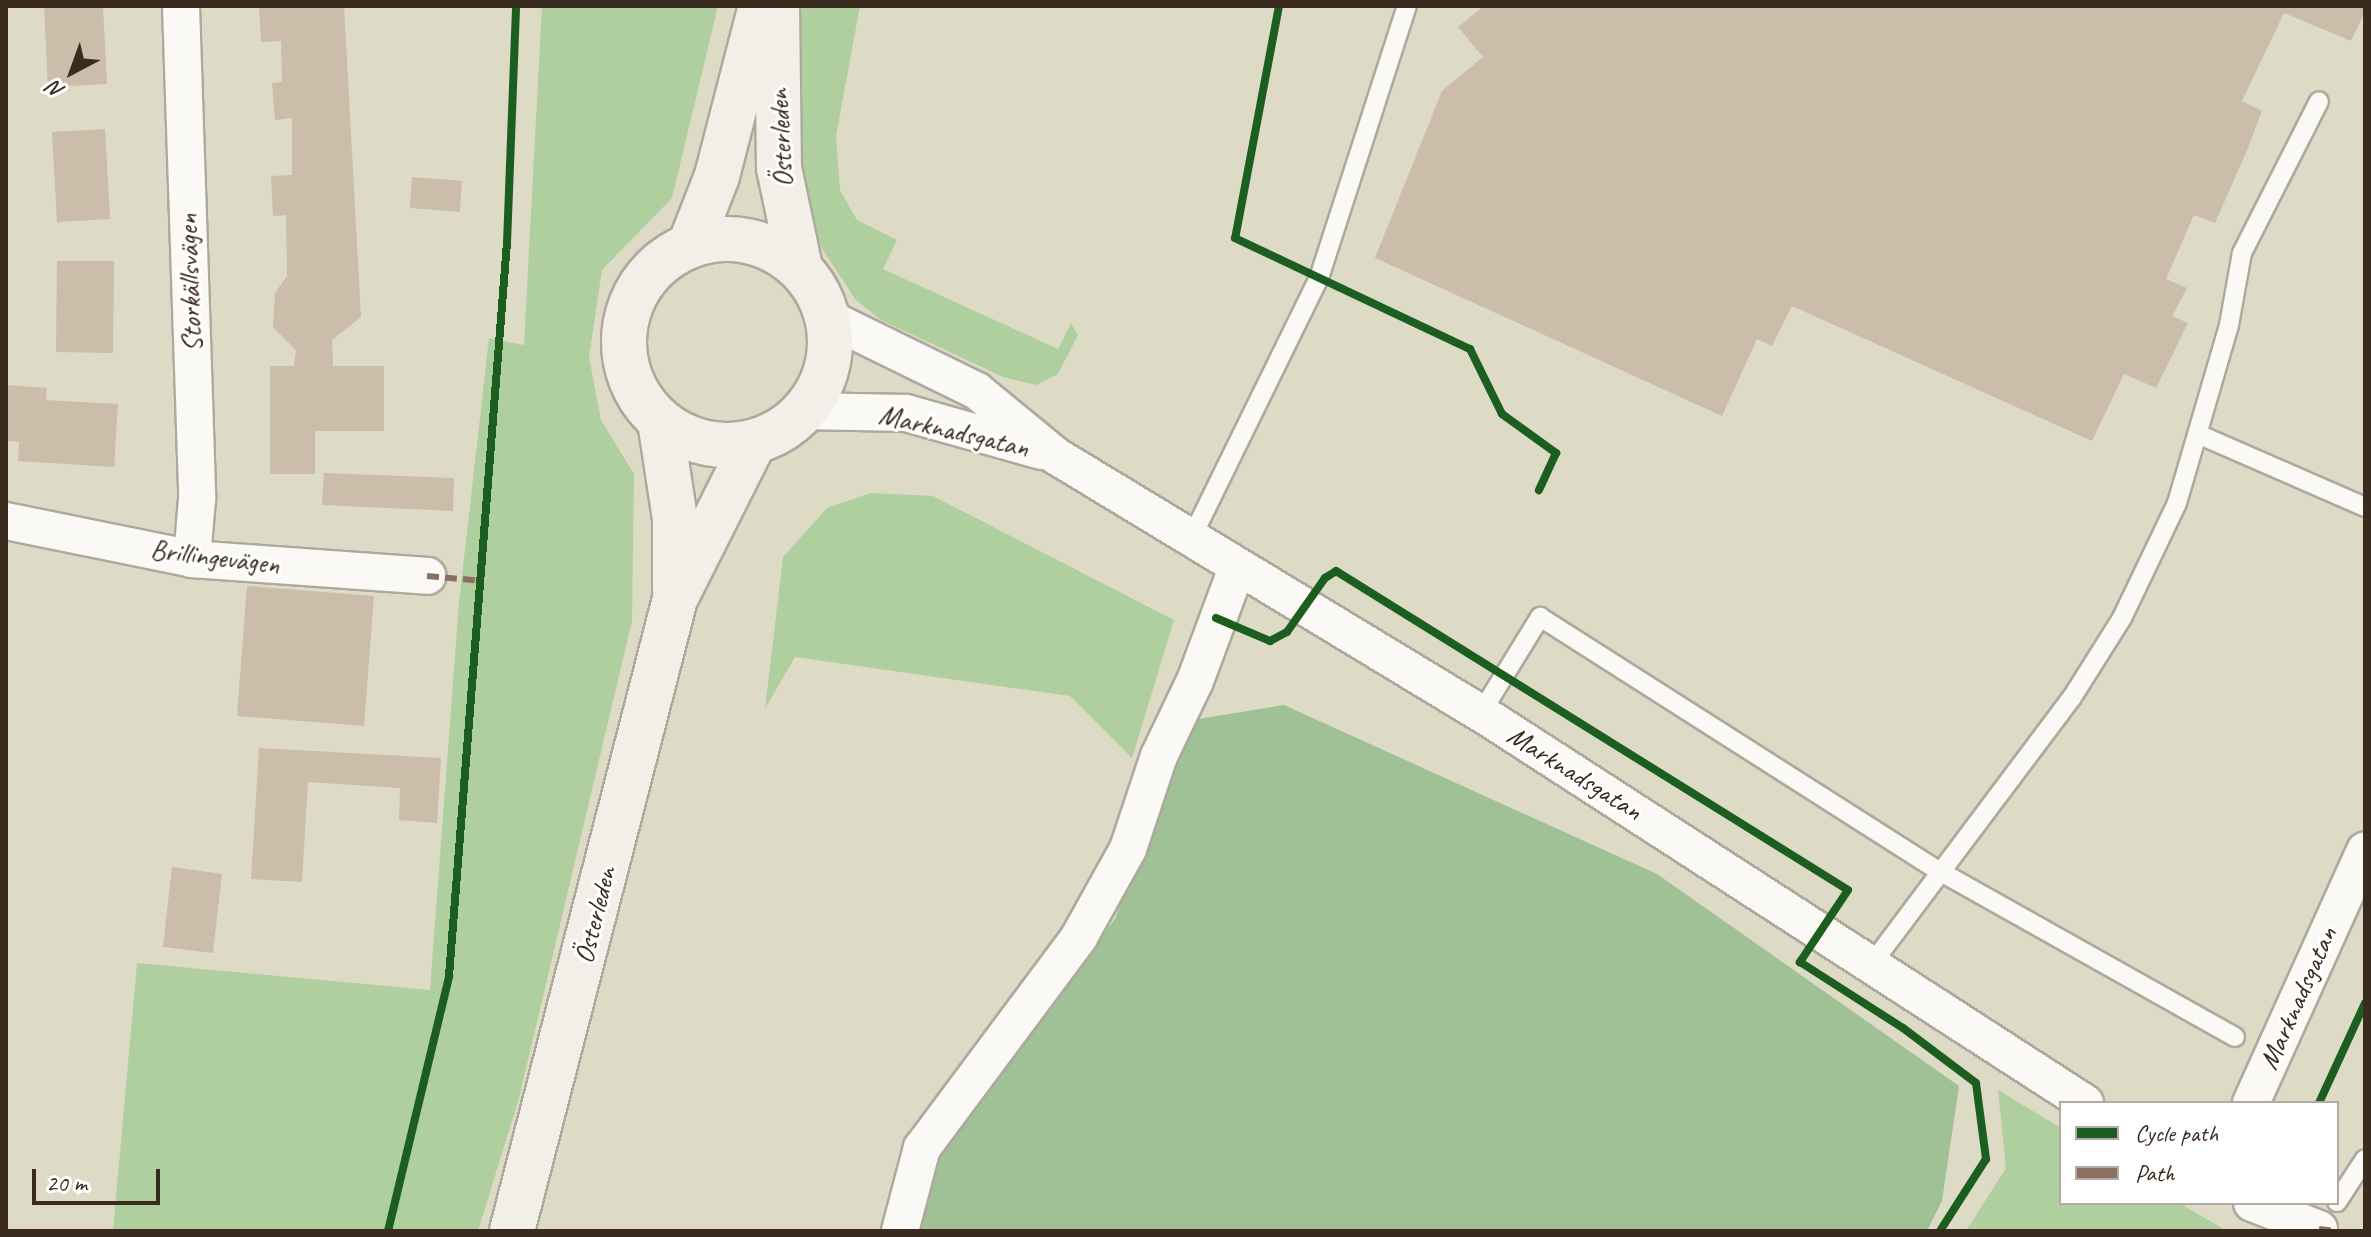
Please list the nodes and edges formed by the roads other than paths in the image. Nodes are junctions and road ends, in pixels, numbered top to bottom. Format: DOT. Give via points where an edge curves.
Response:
graph roads {
  1 [pos="181,6"];
  2 [pos="761,6"];
  3 [pos="777,6"];
  4 [pos="1407,6"];
  5 [pos="2319,101"];
  6 [pos="690,245"];
  7 [pos="800,268"];
  8 [pos="828,318"];
  9 [pos="804,411"];
  10 [pos="660,421"];
  11 [pos="2198,434"];
  12 [pos="754,442"];
  13 [pos="1056,456"];
  14 [pos="2365,507"];
  15 [pos="6,521"];
  16 [pos="1191,539"];
  17 [pos="192,559"];
  18 [pos="1237,568"];
  19 [pos="427,576"];
  20 [pos="675,599"];
  21 [pos="1481,713"];
  22 [pos="2365,850"];
  23 [pos="1941,872"];
  24 [pos="1871,965"];
  25 [pos="2235,1037"];
  26 [pos="2082,1101"];
  27 [pos="2252,1101"];
  28 [pos="2365,1159"];
  29 [pos="2339,1199"];
  30 [pos="2272,1205"];
  31 [pos="2331,1211"];
  32 [pos="512,1231"];
  33 [pos="900,1231"];
  1 -- 17 [label="street, Storkällsvägen" via="197,499"];
  2 -- 6 [label="main road, Österleden" via="717,176"];
  3 -- 7 [label="main road, Österleden" via="779,168"];
  4 -- 16 [label="lane" via="1319,278"];
  5 -- 11 [label="lane" via="2242,253"];
  6 -- 7 [label="main road" via="719,238 748,240 776,250"];
  6 -- 10 [label="main road" via="651,271 627,313 628,372 643,404"];
  7 -- 8 [label="main road"];
  8 -- 9 [label="main road" via="827,368"];
  8 -- 13 [label="street, Marknadsgatan" via="977,391"];
  9 -- 12 [label="main road"];
  9 -- 13 [label="street, Marknadsgatan" via="906,413"];
  10 -- 12 [label="main road" via="704,444"];
  10 -- 20 [label="main road, Österleden" via="675,519"];
  11 -- 14 [label="lane"];
  11 -- 23 [label="lane" via="2177,503 2122,618 2071,699"];
  12 -- 20 [label="main road, Österleden"];
  13 -- 16 [label="street, Marknadsgatan"];
  15 -- 17 [label="street, Brillingevägen"];
  16 -- 18 [label="street, Marknadsgatan"];
  17 -- 19 [label="street, Brillingevägen"];
  18 -- 21 [label="street, Marknadsgatan"];
  18 -- 33 [label="street" via="1195,681 1159,756 1128,849 1079,937 922,1148"];
  20 -- 32 [label="main road, Österleden"];
  21 -- 23 [label="lane" via="1540,617"];
  21 -- 24 [label="street, Marknadsgatan"];
  22 -- 27 [label="street, Marknadsgatan"];
  23 -- 24 [label="lane"];
  23 -- 25 [label="lane"];
  24 -- 26 [label="street, Marknadsgatan"];
  28 -- 29 [label="lane"];
  30 -- 31 [label="street"];
}
